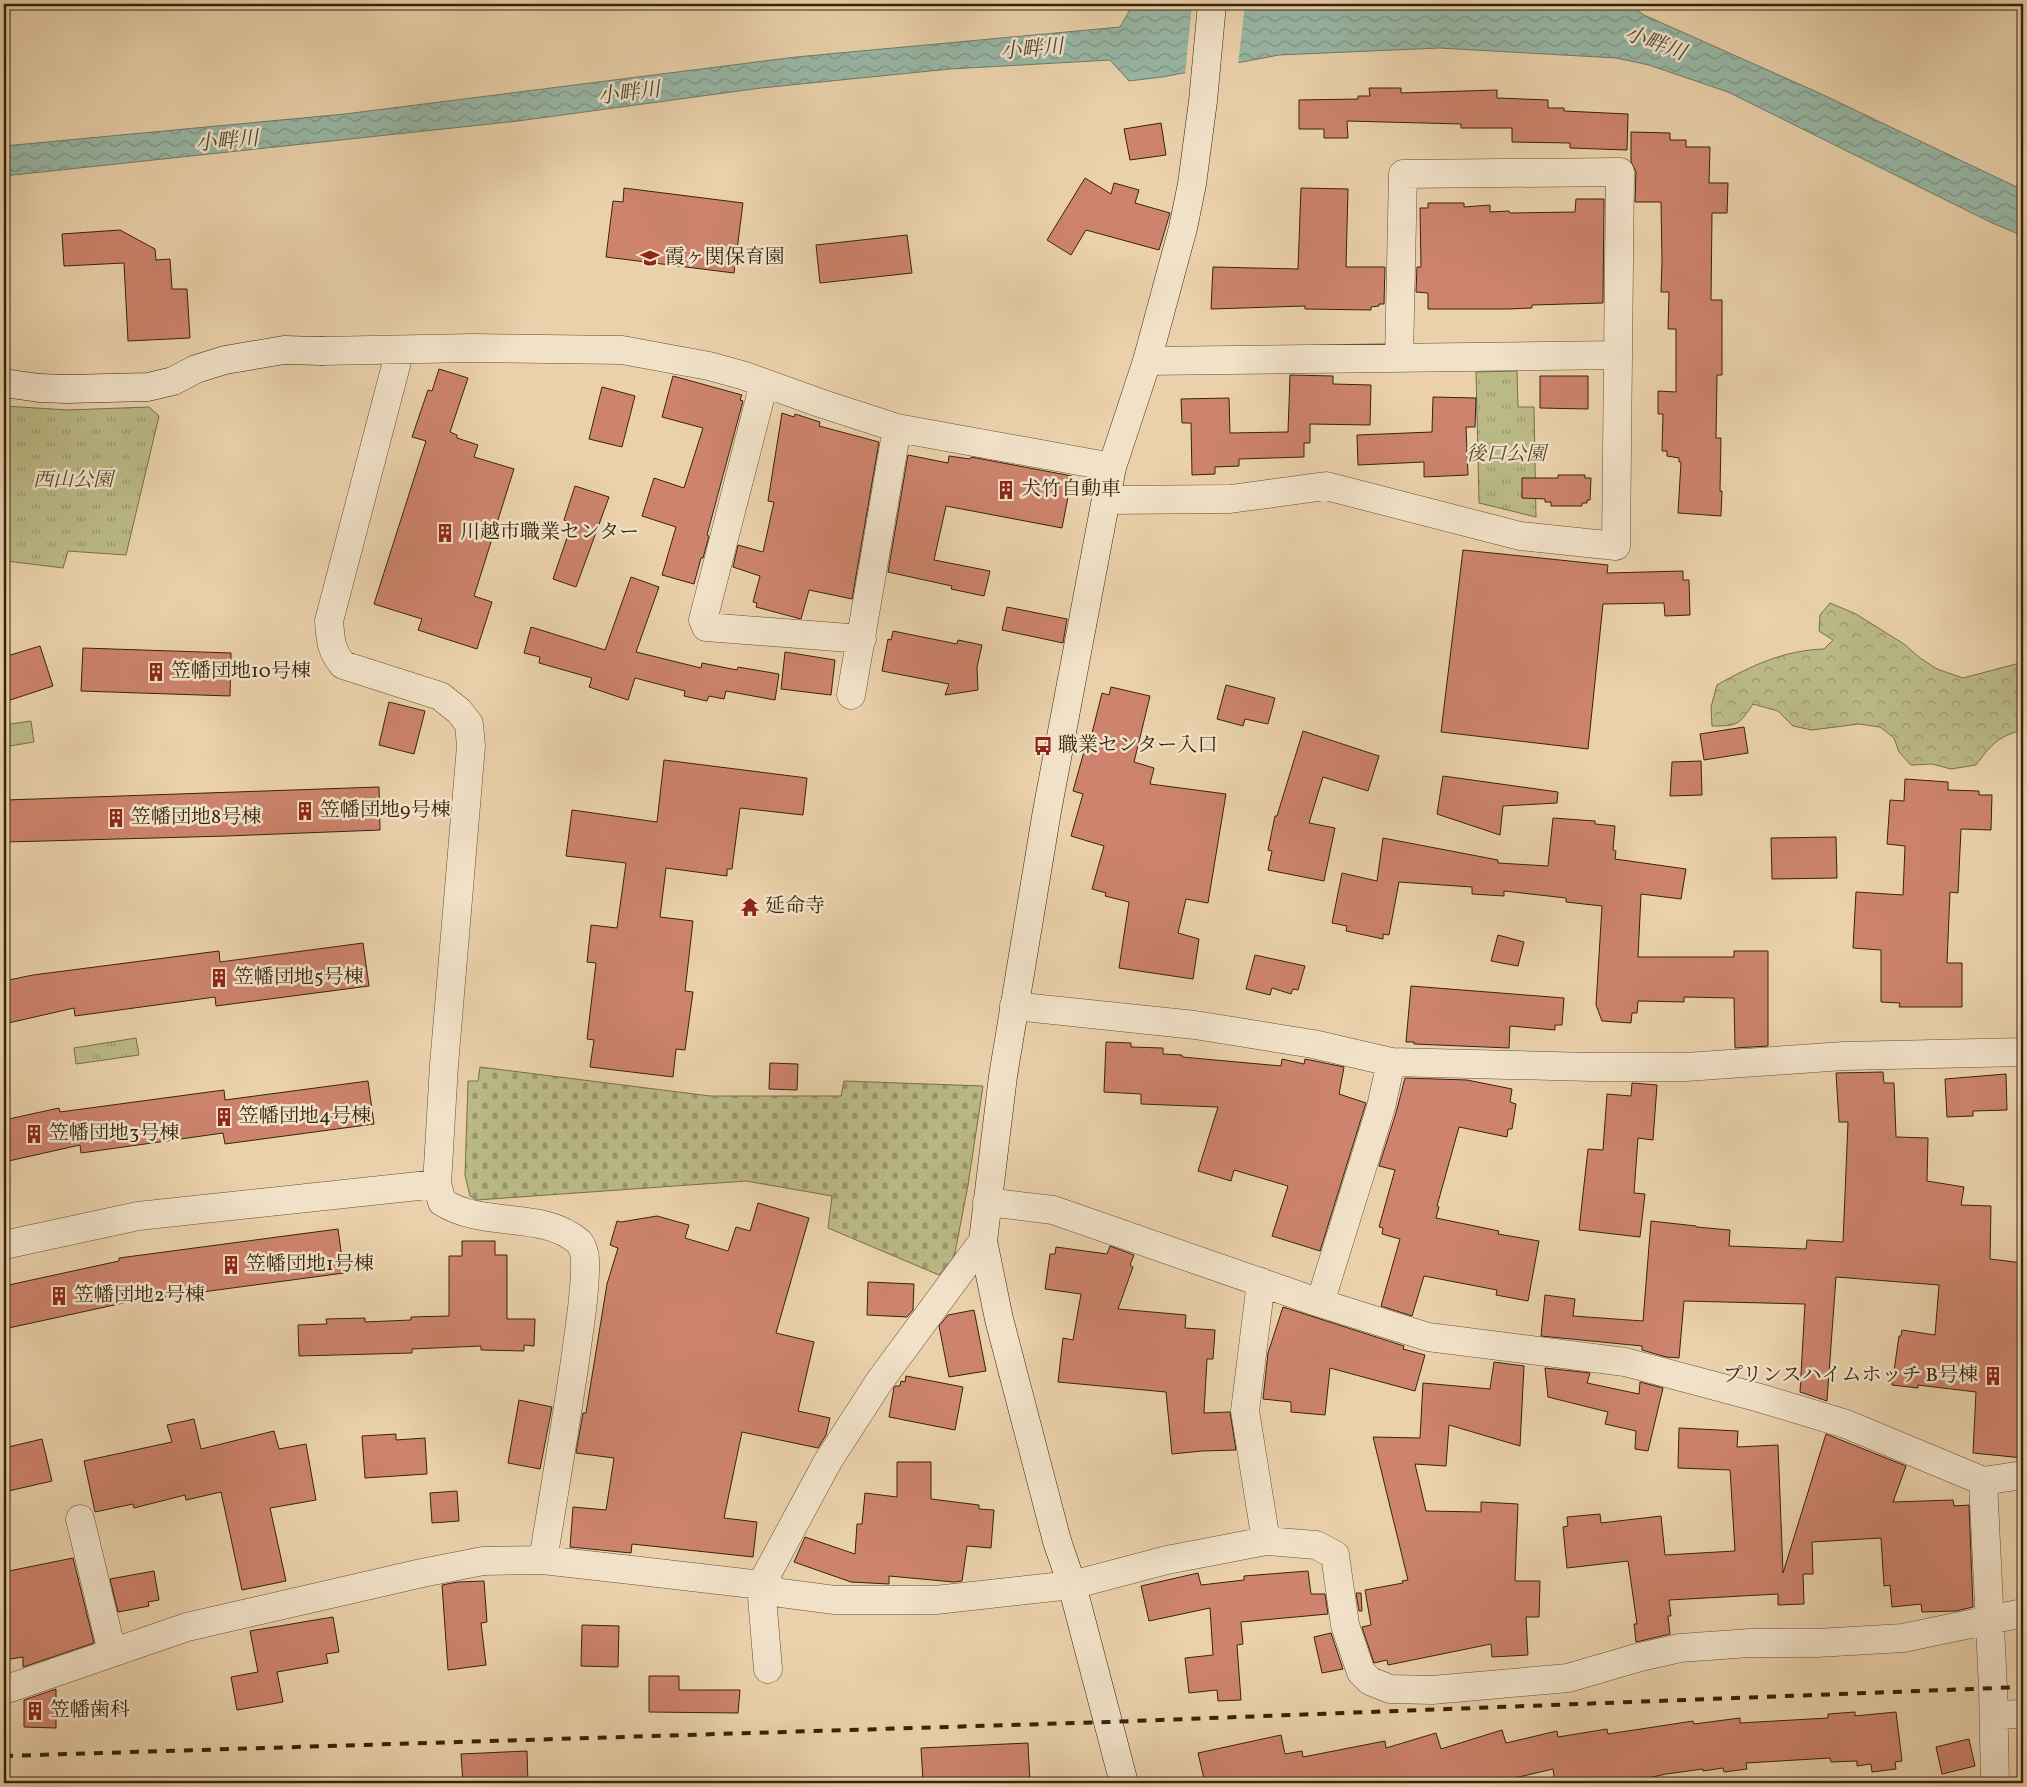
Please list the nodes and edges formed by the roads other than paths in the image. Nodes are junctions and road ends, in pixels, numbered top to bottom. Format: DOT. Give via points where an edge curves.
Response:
graph roads {
  1 [pos="1212,4"];
  2 [pos="400,350"];
  3 [pos="1618,355"];
  4 [pos="1399,358"];
  5 [pos="1147,361"];
  6 [pos="4,383"];
  7 [pos="764,383"];
  8 [pos="897,428"];
  9 [pos="1112,467"];
  10 [pos="1106,500"];
  11 [pos="862,639"];
  12 [pos="851,695"];
  13 [pos="1014,1006"];
  14 [pos="2023,1052"];
  15 [pos="1391,1062"];
  16 [pos="437,1184"];
  17 [pos="987,1202"];
  18 [pos="983,1241"];
  19 [pos="4,1245"];
  20 [pos="1261,1282"];
  21 [pos="1320,1303"];
  22 [pos="2023,1475"];
  23 [pos="1983,1481"];
  24 [pos="80,1519"];
  25 [pos="1266,1541"];
  26 [pos="542,1560"];
  27 [pos="761,1585"];
  28 [pos="1072,1585"];
  29 [pos="2023,1613"];
  30 [pos="1988,1619"];
  31 [pos="112,1652"];
  32 [pos="768,1668"];
  33 [pos="4,1690"];
  34 [pos="2023,1714"];
  35 [pos="1994,1716"];
  36 [pos="1124,1783"];
  37 [pos="1995,1783"];
  1 -- 5 [label="street" via="1192,184"];
  2 -- 6 [label="street" via="284,350 225,360 196,368 173,381 148,387 67,389"];
  2 -- 7 [label="street" via="622,350 709,366"];
  2 -- 16 [label="street" via="329,621 330,642 334,653 344,664 440,696 469,724 470,746"];
  3 -- 4 [label="street"];
  3 -- 4 [label="street" via="1620,172 1404,174"];
  3 -- 10 [label="street" via="1616,546 1520,536 1326,486 1230,499"];
  4 -- 5 [label="street"];
  5 -- 9 [label="street"];
  7 -- 8 [label="street"];
  7 -- 11 [label="street" via="703,620 706,627"];
  8 -- 9 [label="street"];
  8 -- 11 [label="street"];
  9 -- 10 [label="street"];
  10 -- 13 [label="street"];
  11 -- 12 [label="street"];
  13 -- 15 [label="street" via="1195,1025 1313,1044"];
  13 -- 17 [label="street"];
  14 -- 15 [label="street" via="1844,1056 1686,1067"];
  15 -- 21 [label="street" via="1381,1107"];
  16 -- 19 [label="street" via="138,1216"];
  16 -- 26 [label="street" via="442,1202 454,1209 493,1219 558,1228 580,1243 585,1257 581,1320"];
  17 -- 18 [label="street"];
  17 -- 20 [label="street" via="1053,1210"];
  18 -- 27 [label="street" via="878,1382 828,1460"];
  18 -- 28 [label="street" via="999,1319 1057,1541"];
  20 -- 21 [label="street"];
  20 -- 25 [label="street" via="1245,1411"];
  21 -- 23 [label="street" via="1428,1337 1625,1362 1760,1398 1846,1424"];
  22 -- 23 [label="street"];
  23 -- 30 [label="street"];
  24 -- 31 [label="street"];
  25 -- 28 [label="street" via="1167,1560"];
  25 -- 30 [label="street" via="1316,1545 1336,1555 1345,1625 1361,1672 1370,1681 1390,1689 1432,1690 1568,1678 1680,1648 1903,1638"];
  26 -- 27 [label="street"];
  26 -- 31 [label="street" via="483,1561 422,1572 187,1627"];
  27 -- 28 [label="street" via="781,1593 835,1600 936,1600"];
  27 -- 32 [label="street"];
  28 -- 36 [label="street"];
  29 -- 30 [label="street"];
  30 -- 35 [label="street"];
  31 -- 33 [label="street"];
  34 -- 35 [label="street"];
  35 -- 37 [label="street"];
}
